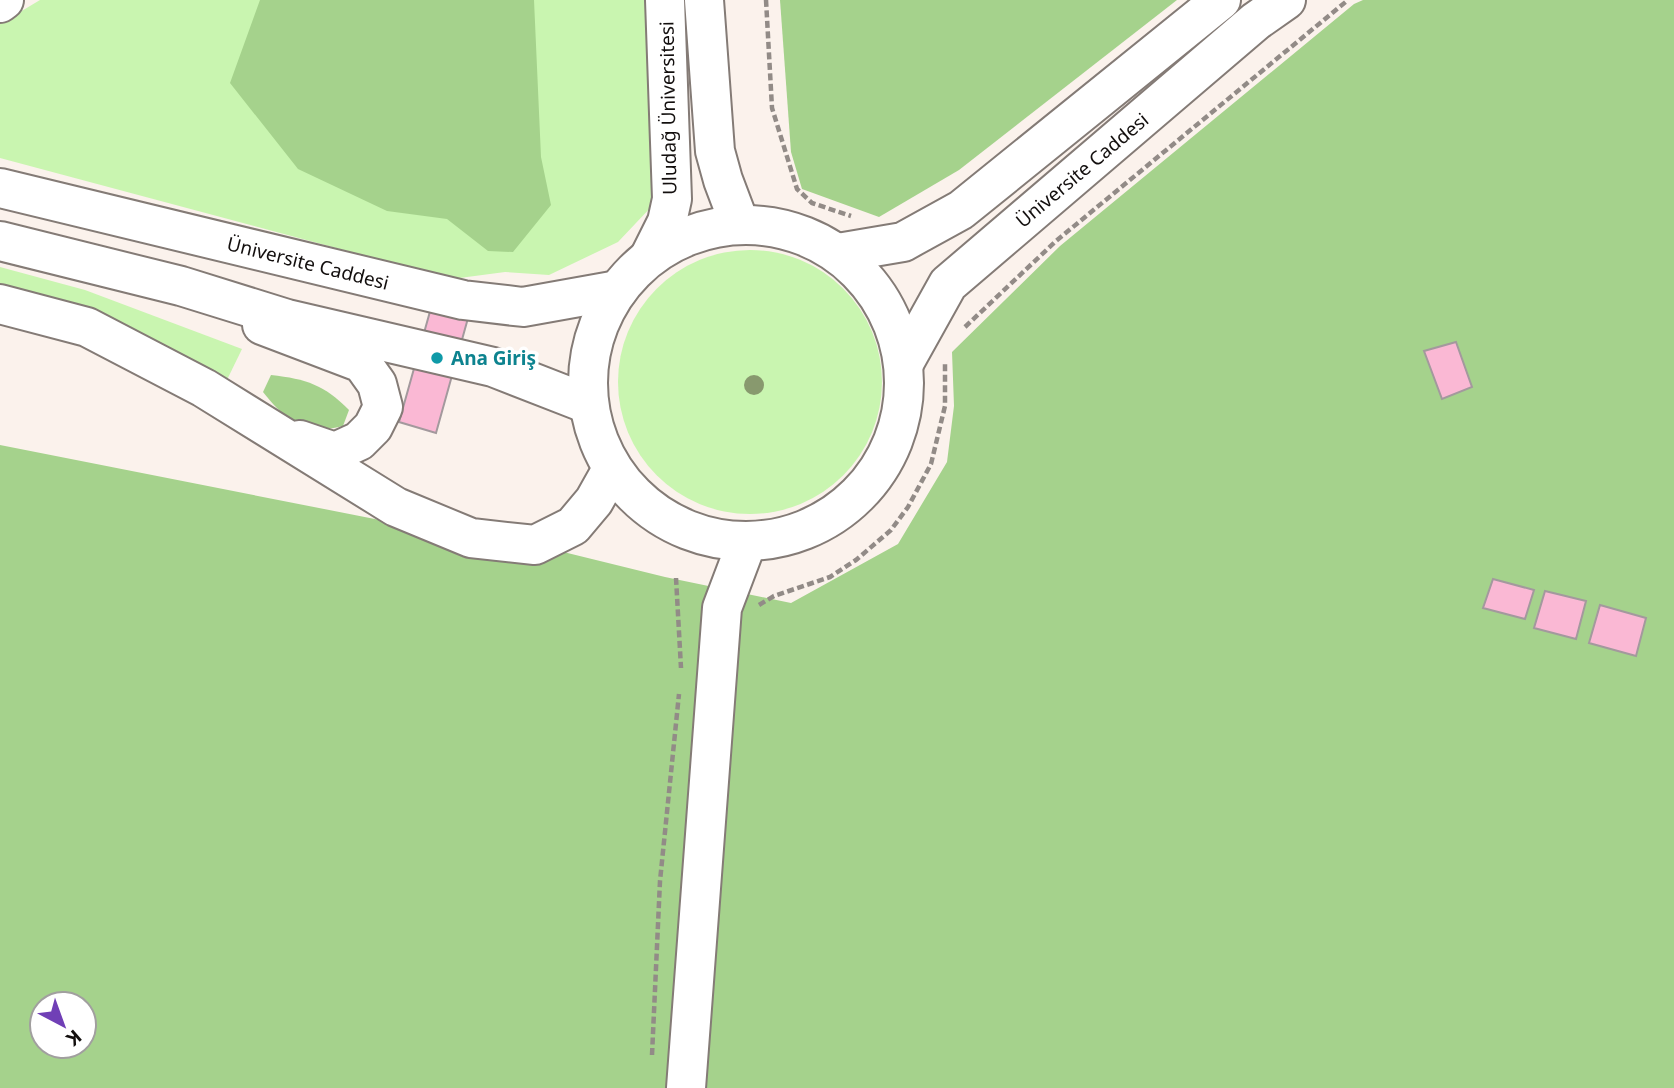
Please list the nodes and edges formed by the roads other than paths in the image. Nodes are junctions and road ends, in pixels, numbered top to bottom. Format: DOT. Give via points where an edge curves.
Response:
graph roads {
  1 [pos="665,0"];
  2 [pos="704,0"];
  3 [pos="1221,0"];
  4 [pos="1286,0"];
  5 [pos="0,188"];
  6 [pos="740,225"];
  7 [pos="0,241"];
  8 [pos="838,253"];
  9 [pos="651,254"];
  10 [pos="181,286"];
  11 [pos="618,290"];
  12 [pos="0,304"];
  13 [pos="904,363"];
  14 [pos="589,404"];
  15 [pos="272,430"];
  16 [pos="611,469"];
  17 [pos="747,542"];
  18 [pos="686,1088"];
  1 -- 9 [label="main road, Uludağ Üniversitesi" via="672,199 667,222"];
  2 -- 6 [label="main road, Uludağ Üniversitesi" via="715,151"];
  3 -- 8 [label="main road" via="961,210 903,242"];
  4 -- 13 [label="main road, Üniversite Caddesi" via="948,284"];
  5 -- 11 [label="main road, Üniversite Caddesi" via="463,300 523,307"];
  6 -- 8 [label="main road" via="792,231"];
  6 -- 9 [label="main road" via="689,235"];
  7 -- 10 [label="main road"];
  8 -- 13 [label="main road" via="870,283 882,302 893,321"];
  9 -- 11 [label="main road"];
  10 -- 14 [label="main road" via="287,319 493,367"];
  10 -- 15 [label="main road" via="249,319 362,363 377,384 383,407 359,442 335,452"];
  11 -- 14 [label="main road" via="598,325 588,364"];
  12 -- 15 [label="main road" via="87,327 204,388"];
  13 -- 17 [label="main road" via="901,417 882,467 846,507 799,533"];
  14 -- 16 [label="main road"];
  15 -- 16 [label="main road" via="396,507 471,538 534,545 573,526 594,501"];
  16 -- 17 [label="main road" via="647,508 694,534"];
  17 -- 18 [label="main road" via="722,608"];
}
